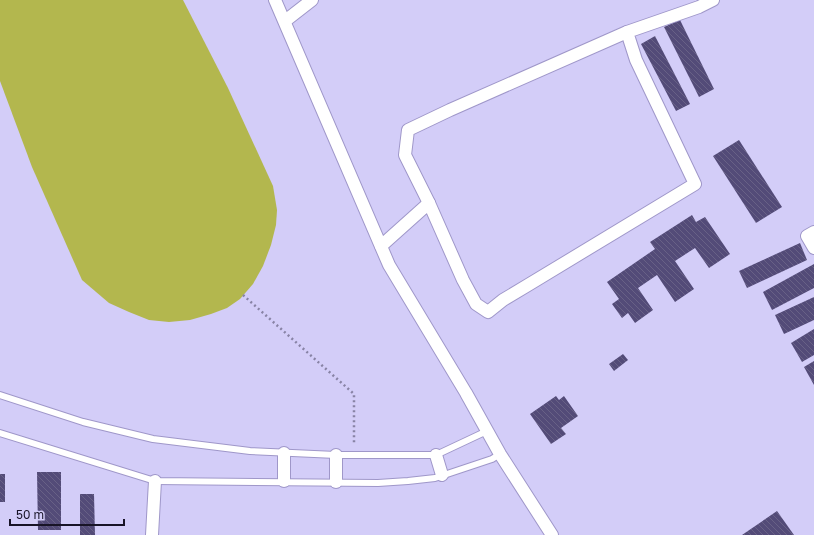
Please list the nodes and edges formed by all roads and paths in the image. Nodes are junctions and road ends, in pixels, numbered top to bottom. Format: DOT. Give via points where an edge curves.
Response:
graph roads {
  1 [pos="275,0"];
  2 [pos="312,0"];
  3 [pos="714,0"];
  4 [pos="285,21"];
  5 [pos="627,32"];
  6 [pos="429,203"];
  7 [pos="814,232"];
  8 [pos="381,246"];
  9 [pos="814,248"];
  10 [pos="243,296"];
  11 [pos="0,396"];
  12 [pos="487,431"];
  13 [pos="0,433"];
  14 [pos="284,453"];
  15 [pos="500,454"];
  16 [pos="436,455"];
  17 [pos="336,456"];
  18 [pos="354,456"];
  19 [pos="442,475"];
  20 [pos="155,481"];
  21 [pos="284,481"];
  22 [pos="336,482"];
  23 [pos="152,535"];
  24 [pos="552,535"];
  1 -- 4 [label="street"];
  2 -- 4 [label="street"];
  3 -- 5 [label="street"];
  4 -- 8 [label="street"];
  5 -- 6 [label="street" via="408,130 405,155"];
  5 -- 6 [label="street" via="636,60 695,184 503,300 488,312 476,304 463,280"];
  6 -- 8 [label="street"];
  7 -- 9 [label="street" via="808,236"];
  8 -- 12 [label="street" via="389,265"];
  10 -- 18 [label="path" via="354,394"];
  11 -- 14 [label="lane" via="83,422 153,439"];
  12 -- 15 [label="street"];
  12 -- 16 [label="lane"];
  13 -- 20 [label="lane"];
  14 -- 17 [label="lane"];
  14 -- 21 [label="street"];
  15 -- 19 [label="lane"];
  15 -- 24 [label="street"];
  16 -- 18 [label="lane"];
  16 -- 19 [label="street"];
  17 -- 18 [label="lane"];
  17 -- 22 [label="street"];
  19 -- 22 [label="lane" via="435,478 378,483"];
  20 -- 21 [label="lane"];
  20 -- 23 [label="street"];
  21 -- 22 [label="lane"];
}
